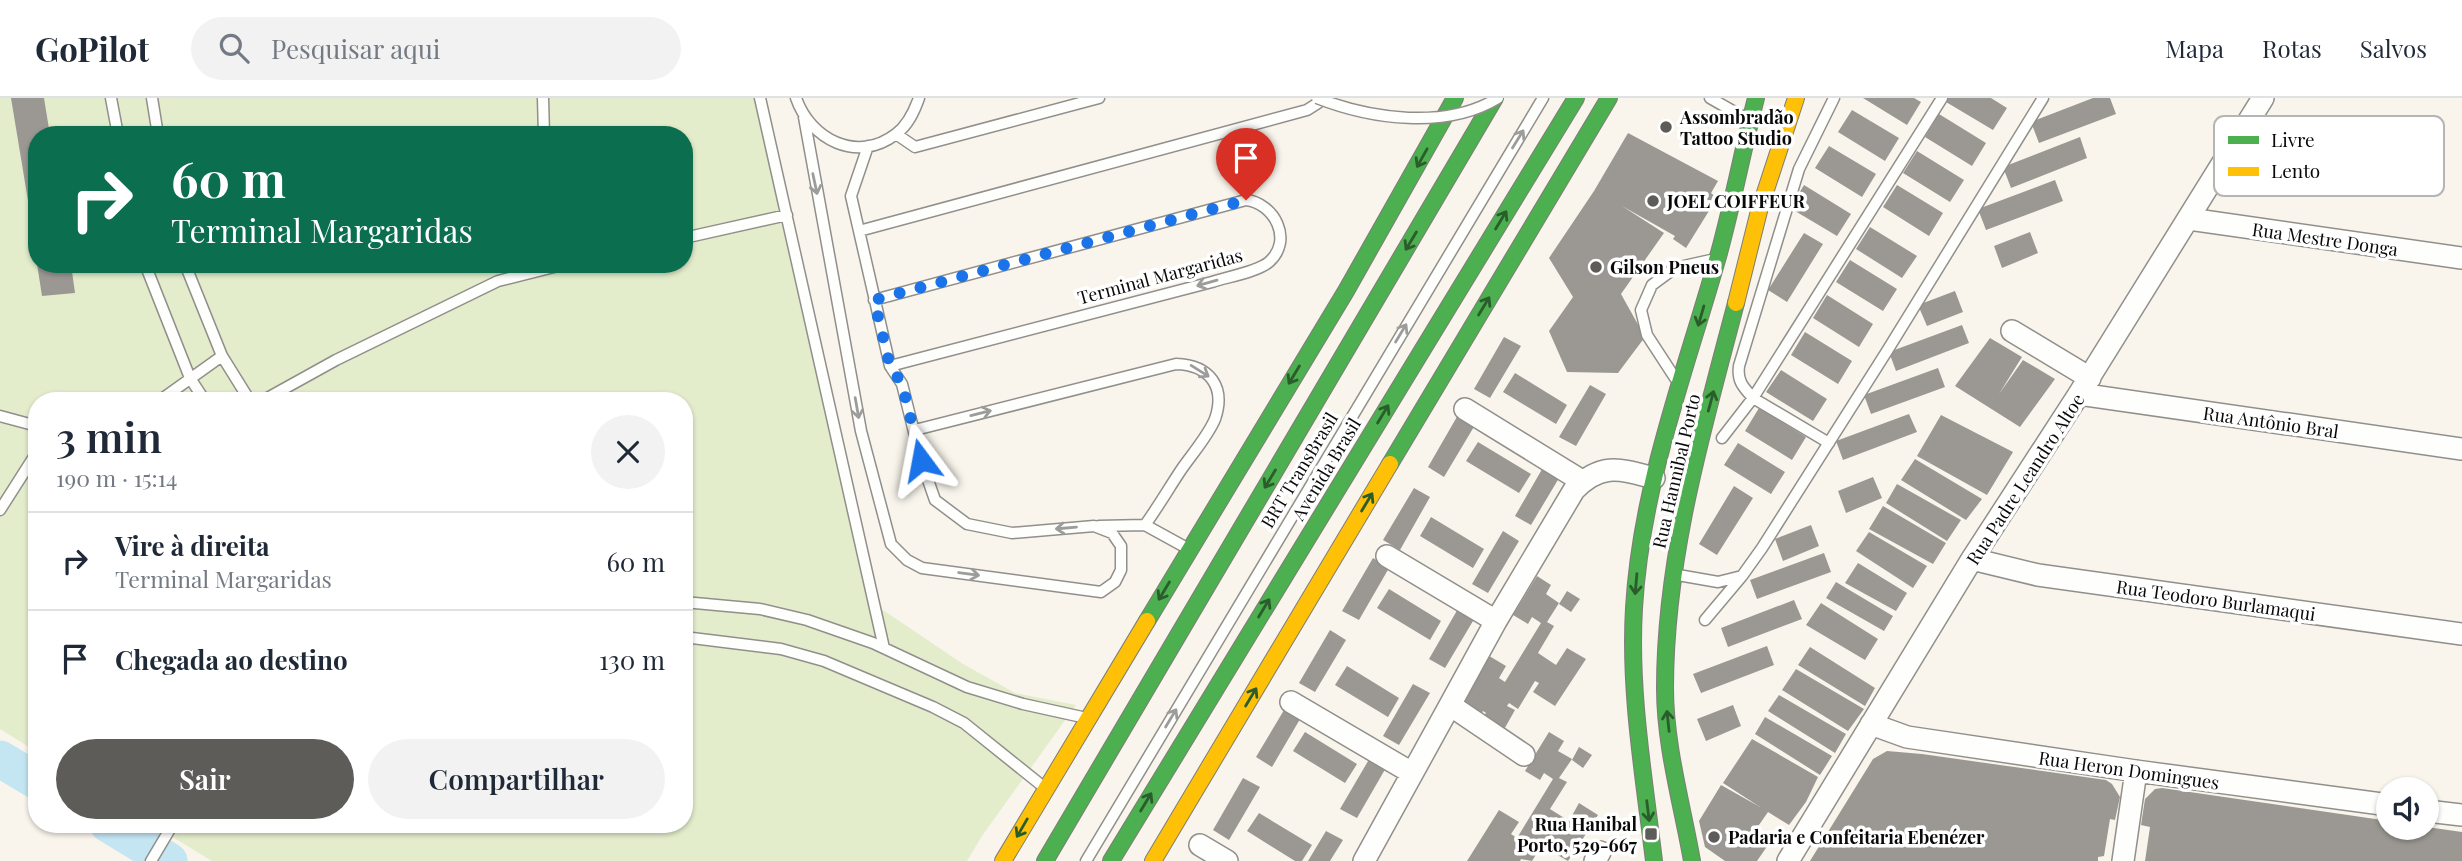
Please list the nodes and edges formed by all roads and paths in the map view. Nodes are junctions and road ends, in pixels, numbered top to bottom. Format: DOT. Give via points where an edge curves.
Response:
graph roads {
  1 [pos="111,98"];
  2 [pos="152,98"];
  3 [pos="543,98"];
  4 [pos="760,98"];
  5 [pos="796,98"];
  6 [pos="919,98"];
  7 [pos="1099,98"];
  8 [pos="1319,98"];
  9 [pos="1455,98"];
  10 [pos="1498,98"];
  11 [pos="1543,98"];
  12 [pos="1576,98"];
  13 [pos="1585,98"];
  14 [pos="1609,98"];
  15 [pos="1710,98"];
  16 [pos="1756,98"];
  17 [pos="1796,98"];
  18 [pos="1834,98"];
  19 [pos="1942,98"];
  20 [pos="2043,98"];
  21 [pos="2263,98"];
  22 [pos="2252,116"];
  23 [pos="804,117"];
  24 [pos="1750,121"];
  25 [pos="116,126"];
  26 [pos="157,126"];
  27 [pos="544,126"];
  28 [pos="896,134"];
  29 [pos="868,146"];
  30 [pos="1479,147"];
  31 [pos="2214,178"];
  32 [pos="1554,188"];
  33 [pos="1759,211"];
  34 [pos="787,215"];
  35 [pos="2189,219"];
  36 [pos="859,231"];
  37 [pos="693,236"];
  38 [pos="1717,258"];
  39 [pos="2462,258"];
  40 [pos="149,273"];
  41 [pos="189,273"];
  42 [pos="525,273"];
  43 [pos="874,300"];
  44 [pos="1340,300"];
  45 [pos="2012,331"];
  46 [pos="222,356"];
  47 [pos="890,366"];
  48 [pos="190,378"];
  49 [pos="1680,386"];
  50 [pos="2084,386"];
  51 [pos="171,392"];
  52 [pos="199,392"];
  53 [pos="244,392"];
  54 [pos="278,392"];
  55 [pos="1754,398"];
  56 [pos="1465,409"];
  57 [pos="0,416"];
  58 [pos="28,424"];
  59 [pos="915,430"];
  60 [pos="1295,438"];
  61 [pos="1722,438"];
  62 [pos="1829,443"];
  63 [pos="2462,449"];
  64 [pos="28,466"];
  65 [pos="1654,478"];
  66 [pos="1582,481"];
  67 [pos="0,510"];
  68 [pos="1145,525"];
  69 [pos="1094,526"];
  70 [pos="1189,549"];
  71 [pos="1387,556"];
  72 [pos="1972,559"];
  73 [pos="1673,573"];
  74 [pos="1742,576"];
  75 [pos="693,603"];
  76 [pos="1705,620"];
  77 [pos="1496,621"];
  78 [pos="2462,634"];
  79 [pos="693,638"];
  80 [pos="884,648"];
  81 [pos="1291,702"];
  82 [pos="1450,705"];
  83 [pos="1086,718"];
  84 [pos="1871,724"];
  85 [pos="1524,755"];
  86 [pos="2136,771"];
  87 [pos="1412,773"];
  88 [pos="1045,789"];
  89 [pos="2376,803"];
  90 [pos="2439,812"];
  91 [pos="2462,815"];
  92 [pos="168,833"];
  93 [pos="1200,845"];
  94 [pos="151,861"];
  95 [pos="1003,861"];
  96 [pos="1045,861"];
  97 [pos="1086,861"];
  98 [pos="1111,861"];
  99 [pos="1153,861"];
  100 [pos="1227,861"];
  101 [pos="1364,861"];
  102 [pos="1654,861"];
  103 [pos="1692,861"];
  104 [pos="1788,861"];
  105 [pos="2123,861"];
  1 -- 25 [label="lane"];
  2 -- 26 [label="lane"];
  3 -- 27 [label="lane"];
  4 -- 34 [label="lane"];
  5 -- 23 [label="lane"];
  6 -- 28 [label="lane"];
  7 -- 28 [label="lane" via="915,147"];
  8 -- 10 [label="lane, bridge" via="1360,110 1418,118 1448,116"];
  8 -- 36 [label="lane" via="1307,110"];
  9 -- 44 [label="main road, one-way"];
  10 -- 30 [label="lane"];
  10 -- 60 [label="main road, one-way"];
  97 -- 11 [label="lane, BRT TransBrasil, one-way"];
  98 -- 12 [label="main road, Avenida Brasil, one-way"];
  13 -- 32 [label="main road"];
  14 -- 32 [label="main road"];
  15 -- 24 [label="lane"];
  16 -- 24 [label="main road, Rua Hannibal Porto"];
  17 -- 33 [label="main road, Rua Hannibal Porto"];
  18 -- 55 [label="lane" via="1799,169 1739,366 1741,384"];
  19 -- 55 [label="lane"];
  20 -- 62 [label="lane"];
  21 -- 22 [label="street, Rua Padre Leandro Altoe"];
  23 -- 29 [label="lane" via="831,141"];
  23 -- 69 [label="lane, one-way" via="861,431 891,544 922,568 1101,592 1115,582 1121,570 1121,546 1112,533"];
  24 -- 33 [label="main road" via="1772,130 1777,138"];
  24 -- 38 [label="main road, Rua Hannibal Porto"];
  28 -- 29 [label="lane"];
  29 -- 36 [label="lane" via="851,196"];
  31 -- 35 [label="street, Rua Padre Leandro Altoe"];
  99 -- 32 [label="main road, one-way"];
  73 -- 33 [label="main road, Rua Hannibal Porto, one-way" via="1686,498"];
  34 -- 37 [label="lane"];
  34 -- 80 [label="lane"];
  35 -- 39 [label="street, Rua Mestre Donga"];
  35 -- 50 [label="street, Rua Padre Leandro Altoe"];
  36 -- 43 [label="lane"];
  38 -- 49 [label="main road, Rua Hannibal Porto, one-way"];
  38 -- 49 [label="lane" via="1675,268 1653,285 1641,310 1647,334"];
  40 -- 48 [label="lane"];
  41 -- 46 [label="lane"];
  42 -- 54 [label="lane" via="498,281"];
  43 -- 47 [label="lane"];
  43 -- 47 [label="lane, Terminal Margaridas, one-way" via="1246,200 1265,206 1280,228 1279,250 1261,267"];
  44 -- 60 [label="main road"];
  44 -- 70 [label="main road, one-way"];
  45 -- 50 [label="street"];
  46 -- 48 [label="lane"];
  46 -- 53 [label="lane"];
  47 -- 59 [label="lane" via="902,384"];
  48 -- 51 [label="lane"];
  48 -- 52 [label="lane"];
  49 -- 65 [label="main road, Rua Hannibal Porto"];
  50 -- 63 [label="street, Rua Antônio Bral"];
  50 -- 72 [label="street, Rua Padre Leandro Altoe"];
  55 -- 61 [label="lane"];
  55 -- 62 [label="lane"];
  56 -- 66 [label="street"];
  57 -- 58 [label="lane"];
  59 -- 68 [label="lane, one-way" via="1176,364 1201,369 1220,395 1214,420"];
  69 -- 59 [label="lane, one-way" via="1012,533 967,524 935,500"];
  60 -- 96 [label="main road, one-way"];
  62 -- 74 [label="lane"];
  64 -- 67 [label="lane"];
  65 -- 66 [label="street" via="1614,470"];
  65 -- 102 [label="main road, Rua Hannibal Porto, one-way" via="1639,557 1633,660"];
  66 -- 77 [label="street"];
  68 -- 69 [label="lane"];
  68 -- 70 [label="lane"];
  70 -- 83 [label="main road, one-way"];
  71 -- 77 [label="street"];
  72 -- 78 [label="street, Rua Teodoro Burlamaqui" via="2038,575"];
  72 -- 84 [label="street, Rua Padre Leandro Altoe"];
  73 -- 74 [label="lane" via="1718,582"];
  103 -- 73 [label="main road, Rua Hannibal Porto, one-way" via="1667,724 1667,629"];
  74 -- 76 [label="lane"];
  75 -- 80 [label="lane" via="760,609 807,620"];
  77 -- 82 [label="street"];
  79 -- 88 [label="lane" via="781,649 824,661 933,707 964,723"];
  80 -- 83 [label="lane" via="967,687"];
  81 -- 87 [label="street"];
  82 -- 85 [label="street"];
  82 -- 87 [label="street"];
  83 -- 88 [label="main road"];
  84 -- 86 [label="street, Rua Heron Domingues" via="1907,737"];
  84 -- 104 [label="street, Rua Padre Leandro Altoe"];
  86 -- 89 [label="street, Rua Heron Domingues"];
  86 -- 105 [label="street"];
  87 -- 101 [label="street"];
  88 -- 95 [label="main road, one-way"];
  90 -- 91 [label="street"];
  92 -- 94 [label="lane"];
  93 -- 100 [label="street"];
}
